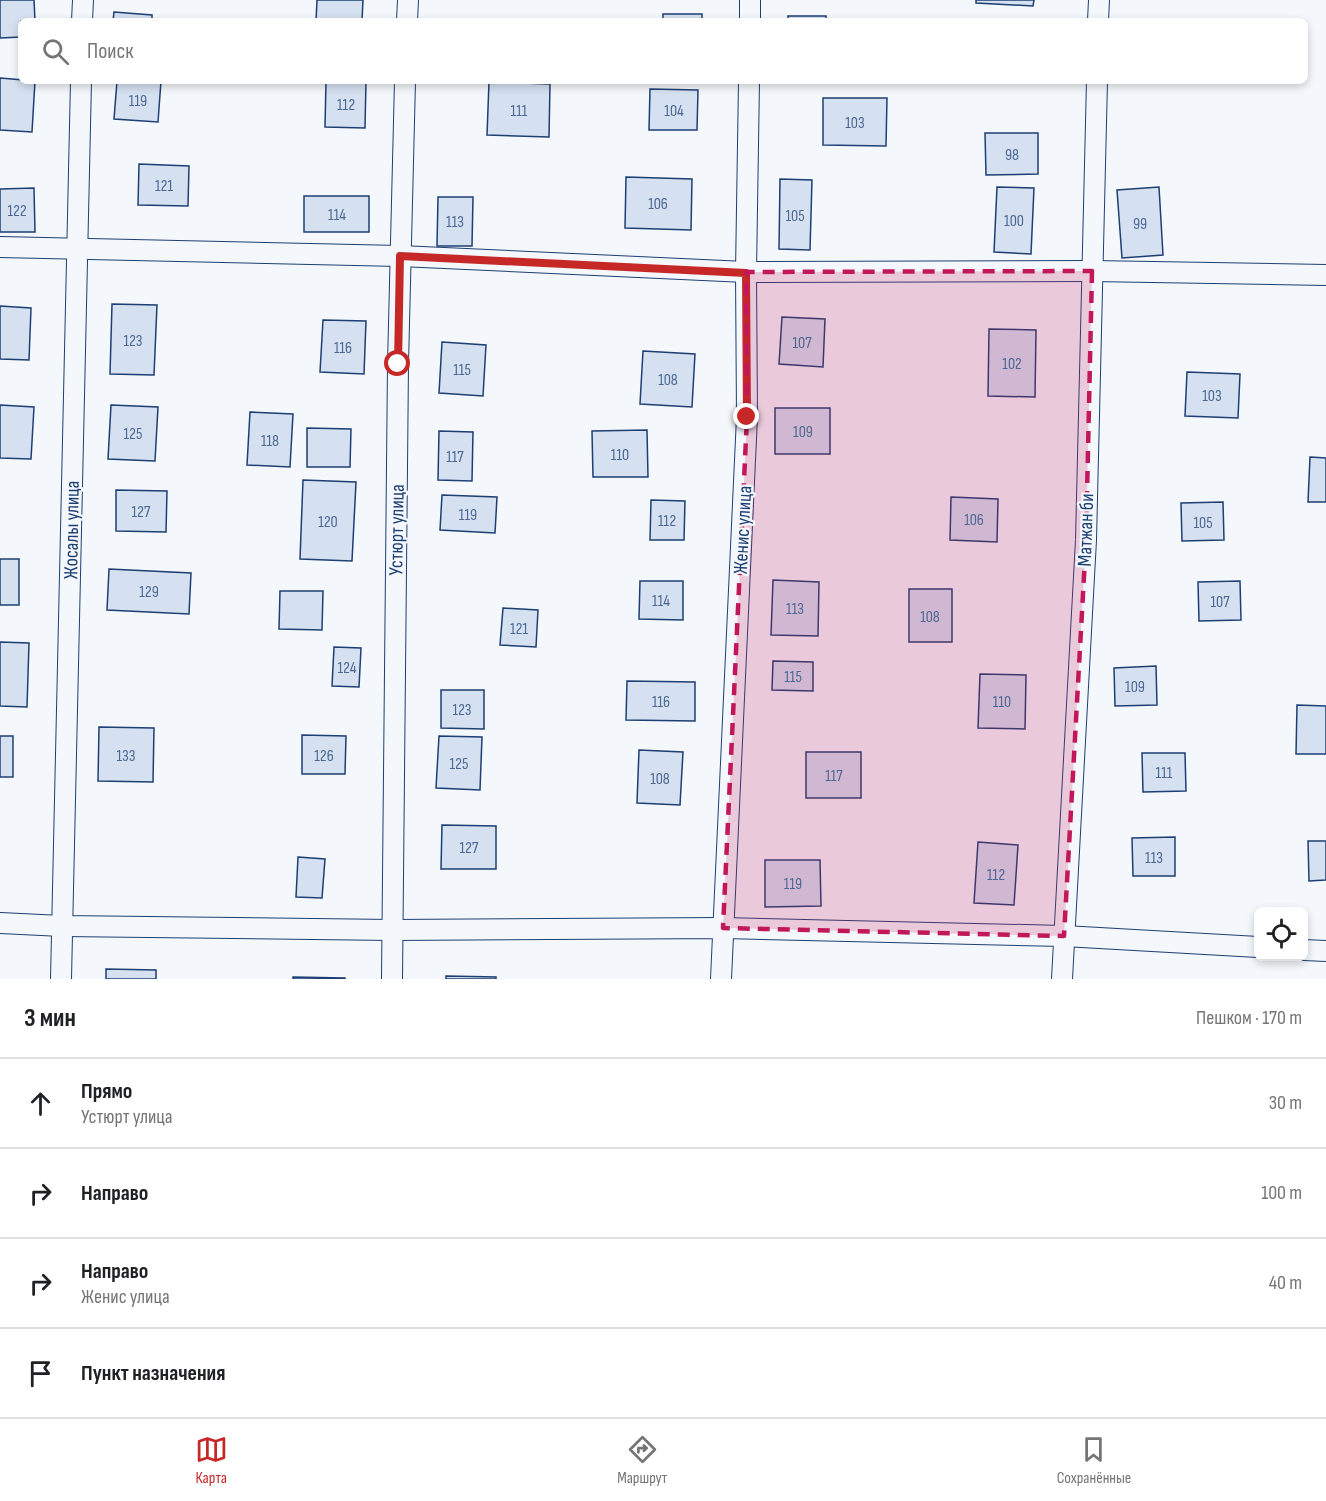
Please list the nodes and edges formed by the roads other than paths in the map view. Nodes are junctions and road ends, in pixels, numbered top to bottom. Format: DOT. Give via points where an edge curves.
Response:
graph roads {
  1 [pos="83,0"];
  2 [pos="408,0"];
  3 [pos="750,0"];
  4 [pos="1099,0"];
  5 [pos="82,18"];
  6 [pos="407,18"];
  7 [pos="750,18"];
  8 [pos="1098,18"];
  9 [pos="81,84"];
  10 [pos="405,84"];
  11 [pos="749,84"];
  12 [pos="1097,84"];
  13 [pos="0,247"];
  14 [pos="77,248"];
  15 [pos="400,256"];
  16 [pos="1092,271"];
  17 [pos="746,273"];
  18 [pos="1326,275"];
  19 [pos="0,923"];
  20 [pos="62,927"];
  21 [pos="723,928"];
  22 [pos="392,930"];
  23 [pos="1064,936"];
  24 [pos="1254,947"];
  25 [pos="1308,950"];
  26 [pos="1326,951"];
  27 [pos="61,979"];
  28 [pos="392,979"];
  29 [pos="721,979"];
  30 [pos="1062,979"];
  1 -- 5 [label="street"];
  2 -- 6 [label="street"];
  3 -- 7 [label="street"];
  4 -- 8 [label="street"];
  9 -- 14 [label="street, Жосалы улица"];
  10 -- 15 [label="street, Устюрт улица"];
  11 -- 17 [label="street, Женис улица"];
  12 -- 16 [label="street, Матжан би"];
  13 -- 14 [label="street"];
  14 -- 15 [label="street"];
  14 -- 20 [label="street, Жосалы улица"];
  15 -- 17 [label="street"];
  15 -- 22 [label="street, Устюрт улица"];
  16 -- 17 [label="street"];
  16 -- 18 [label="street"];
  16 -- 23 [label="street, Матжан би" via="1086,540"];
  17 -- 21 [label="street, Женис улица" via="747,417"];
  19 -- 20 [label="street"];
  20 -- 22 [label="street"];
  20 -- 27 [label="street, Жосалы улица"];
  21 -- 22 [label="street"];
  21 -- 23 [label="street"];
  21 -- 29 [label="street, Женис улица"];
  22 -- 28 [label="street, Устюрт улица"];
  23 -- 24 [label="street"];
  23 -- 30 [label="street, Матжан би"];
  25 -- 26 [label="street"];
}
